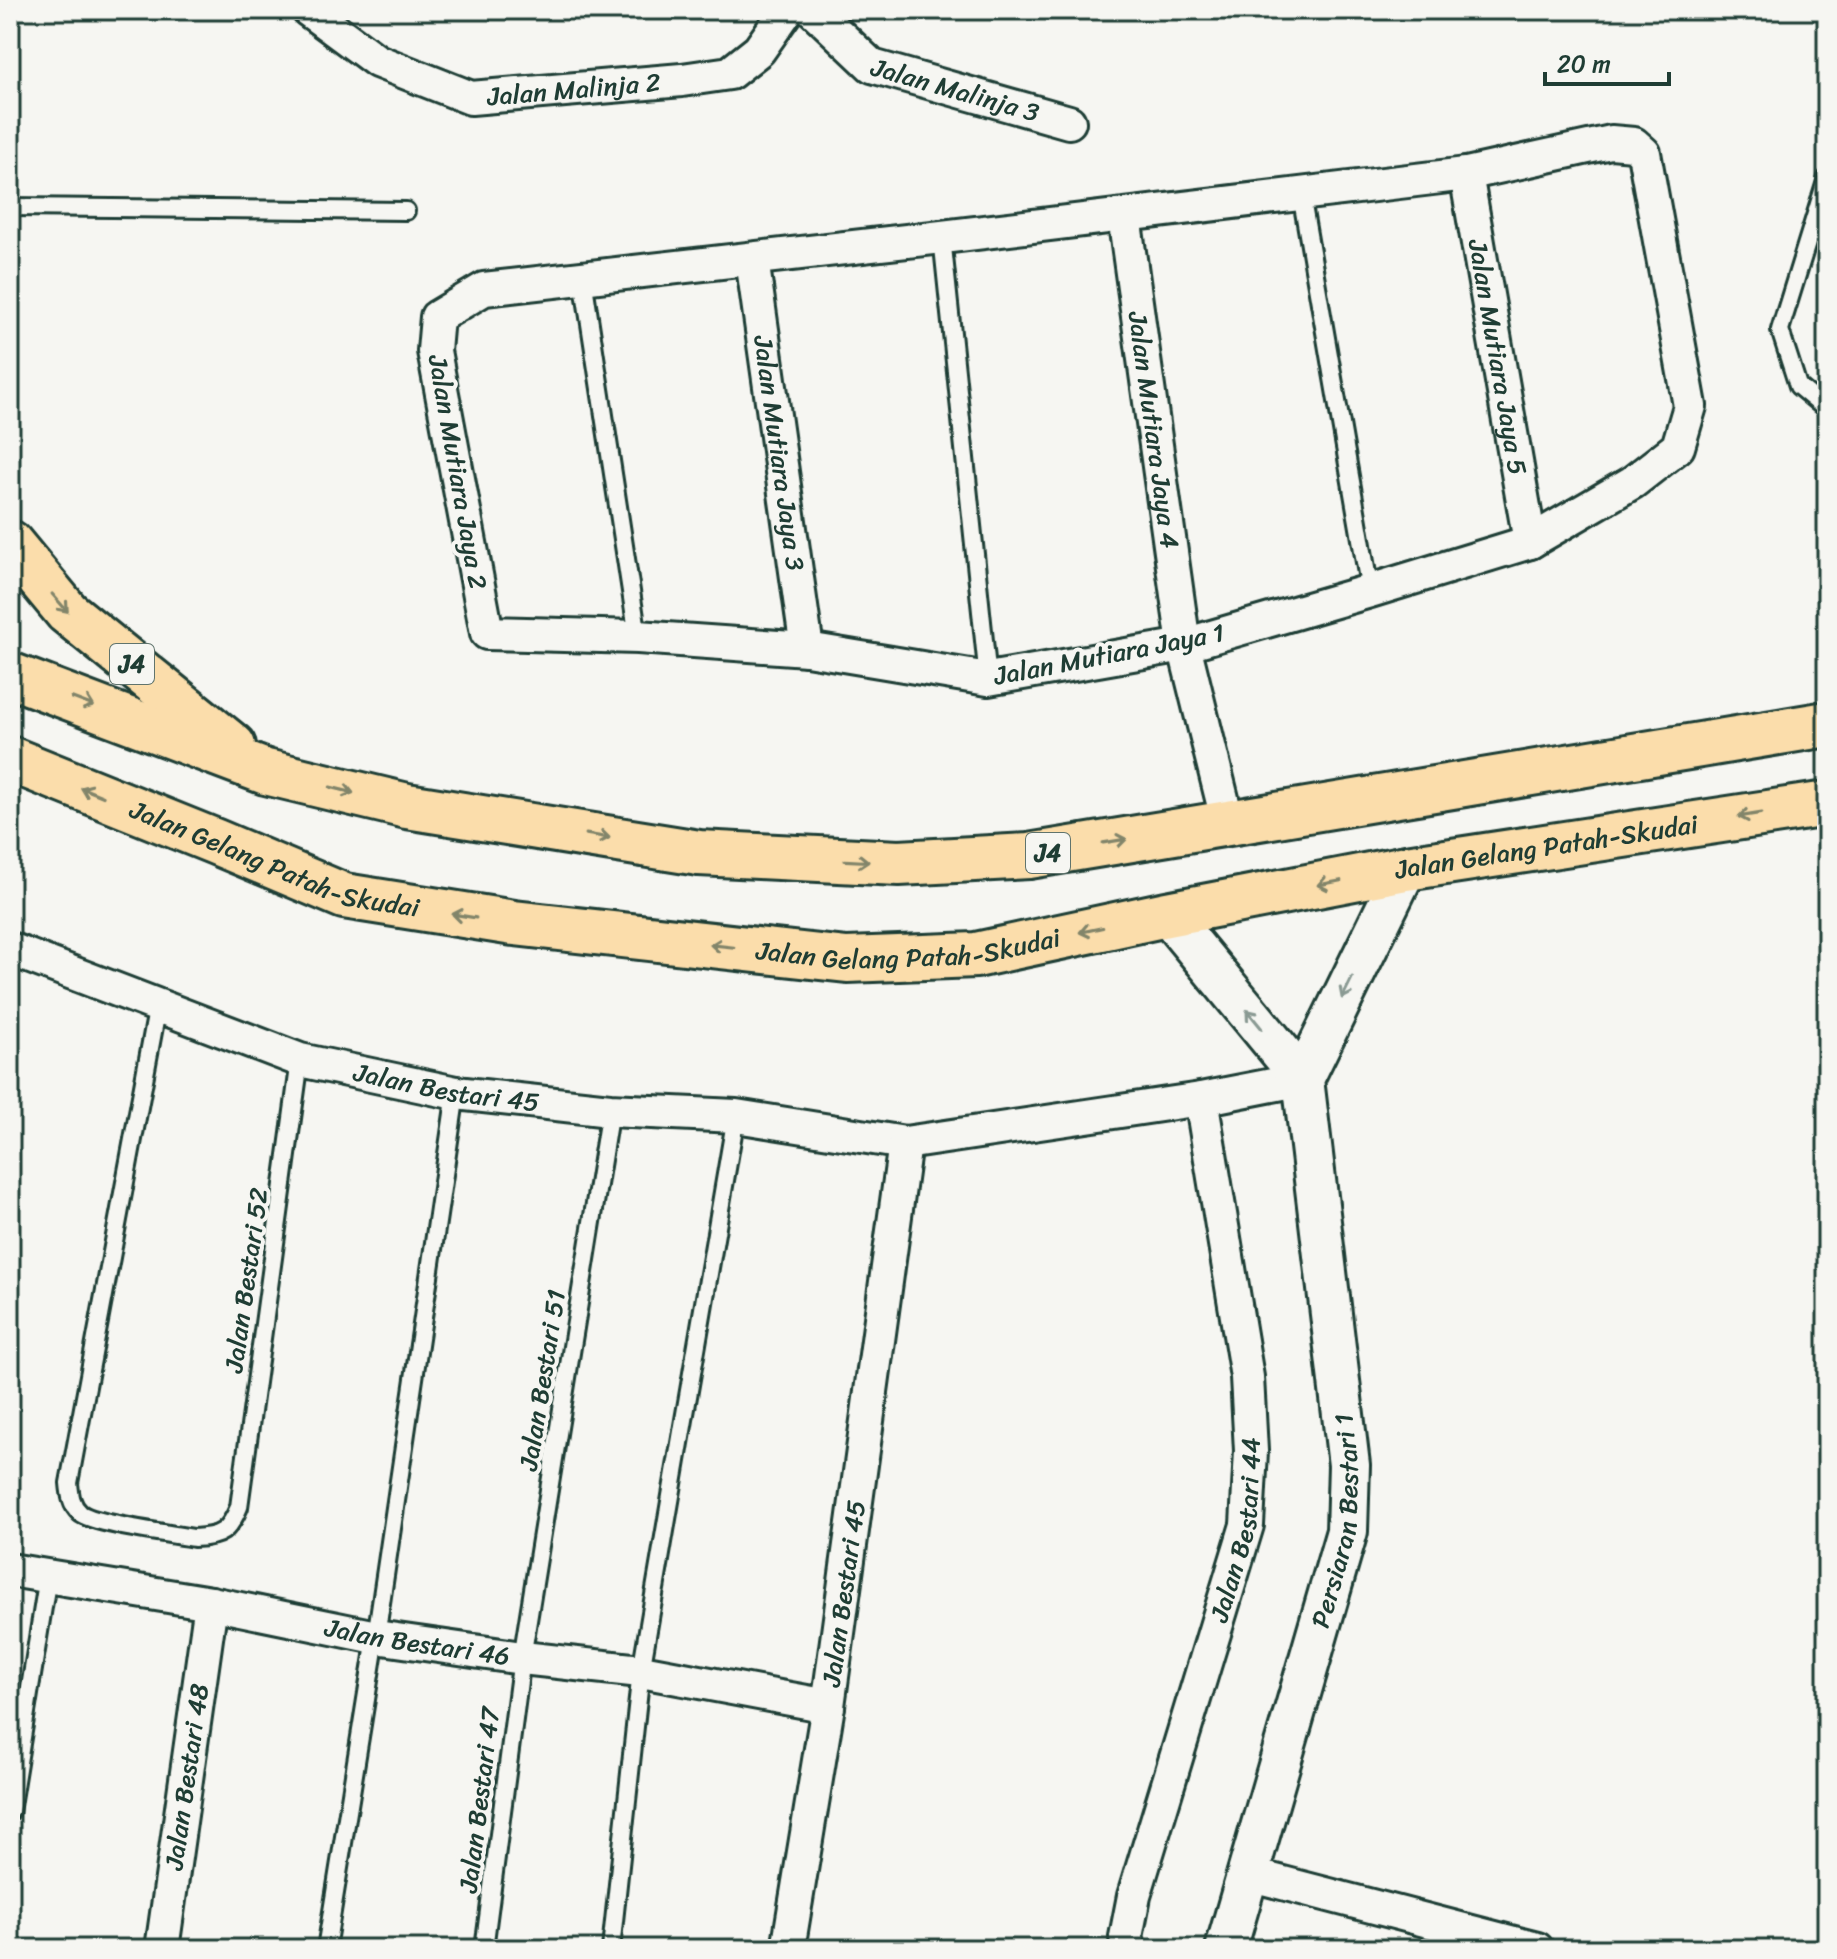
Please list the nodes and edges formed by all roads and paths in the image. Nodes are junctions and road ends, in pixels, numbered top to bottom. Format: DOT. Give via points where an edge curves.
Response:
graph roads {
  1 [pos="308,10"];
  2 [pos="787,10"];
  3 [pos="813,10"];
  4 [pos="1069,122"];
  5 [pos="1466,174"];
  6 [pos="1827,178"];
  7 [pos="1301,194"];
  8 [pos="10,207"];
  9 [pos="406,211"];
  10 [pos="1124,216"];
  11 [pos="942,237"];
  12 [pos="752,259"];
  13 [pos="583,278"];
  14 [pos="1827,410"];
  15 [pos="1530,542"];
  16 [pos="10,543"];
  17 [pos="1370,591"];
  18 [pos="487,633"];
  19 [pos="638,637"];
  20 [pos="1184,645"];
  21 [pos="807,649"];
  22 [pos="10,675"];
  23 [pos="988,679"];
  24 [pos="1827,724"];
  25 [pos="10,759"];
  26 [pos="266,772"];
  27 [pos="1827,804"];
  28 [pos="1228,823"];
  29 [pos="1406,868"];
  30 [pos="1167,914"];
  31 [pos="10,949"];
  32 [pos="158,1005"];
  33 [pos="300,1060"];
  34 [pos="1303,1079"];
  35 [pos="456,1093"];
  36 [pos="1201,1099"];
  37 [pos="610,1110"];
  38 [pos="736,1116"];
  39 [pos="905,1143"];
  40 [pos="10,1570"];
  41 [pos="48,1576"];
  42 [pos="211,1603"];
  43 [pos="376,1637"];
  44 [pos="522,1658"];
  45 [pos="641,1671"];
  46 [pos="828,1706"];
  47 [pos="10,1812"];
  48 [pos="1248,1874"];
  49 [pos="162,1949"];
  50 [pos="326,1949"];
  51 [pos="484,1949"];
  52 [pos="611,1949"];
  53 [pos="788,1949"];
  54 [pos="1130,1949"];
  55 [pos="1226,1949"];
  56 [pos="1537,1949"];
  1 -- 2 [label="street, Jalan Malinja 2" via="377,61 471,98 730,73 759,50"];
  3 -- 4 [label="street, Jalan Malinja 3" via="872,66"];
  5 -- 7 [label="street"];
  5 -- 15 [label="street, Jalan Mutiara Jaya 5"];
  5 -- 15 [label="street, Jalan Mutiara Jaya 1" via="1611,142 1634,144 1644,153 1690,406 1678,447 1633,482"];
  6 -- 14 [label="lane" via="1780,330 1798,386"];
  7 -- 10 [label="street"];
  7 -- 17 [label="lane"];
  8 -- 9 [label="lane"];
  10 -- 11 [label="street"];
  10 -- 20 [label="street, Jalan Mutiara Jaya 4"];
  11 -- 12 [label="street"];
  11 -- 23 [label="lane"];
  12 -- 13 [label="street"];
  12 -- 21 [label="street, Jalan Mutiara Jaya 3"];
  13 -- 18 [label="street, Jalan Mutiara Jaya 2" via="484,289 437,317 434,351"];
  13 -- 19 [label="lane"];
  15 -- 17 [label="street, Jalan Mutiara Jaya 1"];
  16 -- 26 [label="main road, J4, one-way" via="67,612"];
  17 -- 20 [label="street, Jalan Mutiara Jaya 1"];
  18 -- 19 [label="street, Jalan Mutiara Jaya 1"];
  19 -- 21 [label="street, Jalan Mutiara Jaya 1"];
  20 -- 23 [label="street, Jalan Mutiara Jaya 1"];
  20 -- 28 [label="street, Jalan Mutiara Jaya 4"];
  21 -- 23 [label="street, Jalan Mutiara Jaya 1"];
  22 -- 26 [label="main road, one-way"];
  24 -- 28 [label="main road, J4"];
  30 -- 25 [label="main road, Jalan Gelang Patah-Skudai, one-way" via="976,955 847,960 514,923 344,896"];
  26 -- 28 [label="main road, J4, one-way" via="407,806 699,853 899,863 1029,856"];
  27 -- 29 [label="main road, Jalan Gelang Patah-Skudai, one-way"];
  29 -- 30 [label="main road, Jalan Gelang Patah-Skudai, one-way"];
  29 -- 34 [label="street, one-way"];
  34 -- 30 [label="street, one-way"];
  31 -- 32 [label="street, Jalan Bestari 45"];
  32 -- 33 [label="street, Jalan Bestari 45"];
  32 -- 33 [label="lane, Jalan Bestari 52" via="69,1483 80,1513 96,1520 194,1538 218,1534 232,1524 239,1507"];
  33 -- 35 [label="street, Jalan Bestari 45"];
  34 -- 36 [label="street, Jalan Bestari 45"];
  34 -- 48 [label="street, Persiaran Bestari 1" via="1349,1465 1347,1531"];
  35 -- 37 [label="street, Jalan Bestari 45"];
  35 -- 43 [label="lane"];
  36 -- 39 [label="street, Jalan Bestari 45"];
  36 -- 54 [label="street, Jalan Bestari 44" via="1247,1377 1247,1525 1134,1896 1126,1937"];
  37 -- 38 [label="street, Jalan Bestari 45"];
  37 -- 44 [label="lane, Jalan Bestari 51"];
  38 -- 39 [label="street, Jalan Bestari 45"];
  38 -- 45 [label="lane"];
  39 -- 46 [label="street, Jalan Bestari 45"];
  40 -- 41 [label="street, Jalan Bestari 46"];
  41 -- 42 [label="street, Jalan Bestari 46"];
  41 -- 47 [label="lane"];
  42 -- 43 [label="street, Jalan Bestari 46"];
  42 -- 49 [label="street, Jalan Bestari 48"];
  43 -- 44 [label="street, Jalan Bestari 46"];
  43 -- 50 [label="lane"];
  44 -- 45 [label="street, Jalan Bestari 46"];
  44 -- 51 [label="lane, Jalan Bestari 47"];
  45 -- 46 [label="street, Jalan Bestari 46"];
  45 -- 52 [label="lane"];
  46 -- 53 [label="street, Jalan Bestari 45"];
  48 -- 55 [label="street, Persiaran Bestari 1"];
  48 -- 56 [label="street"];
}
